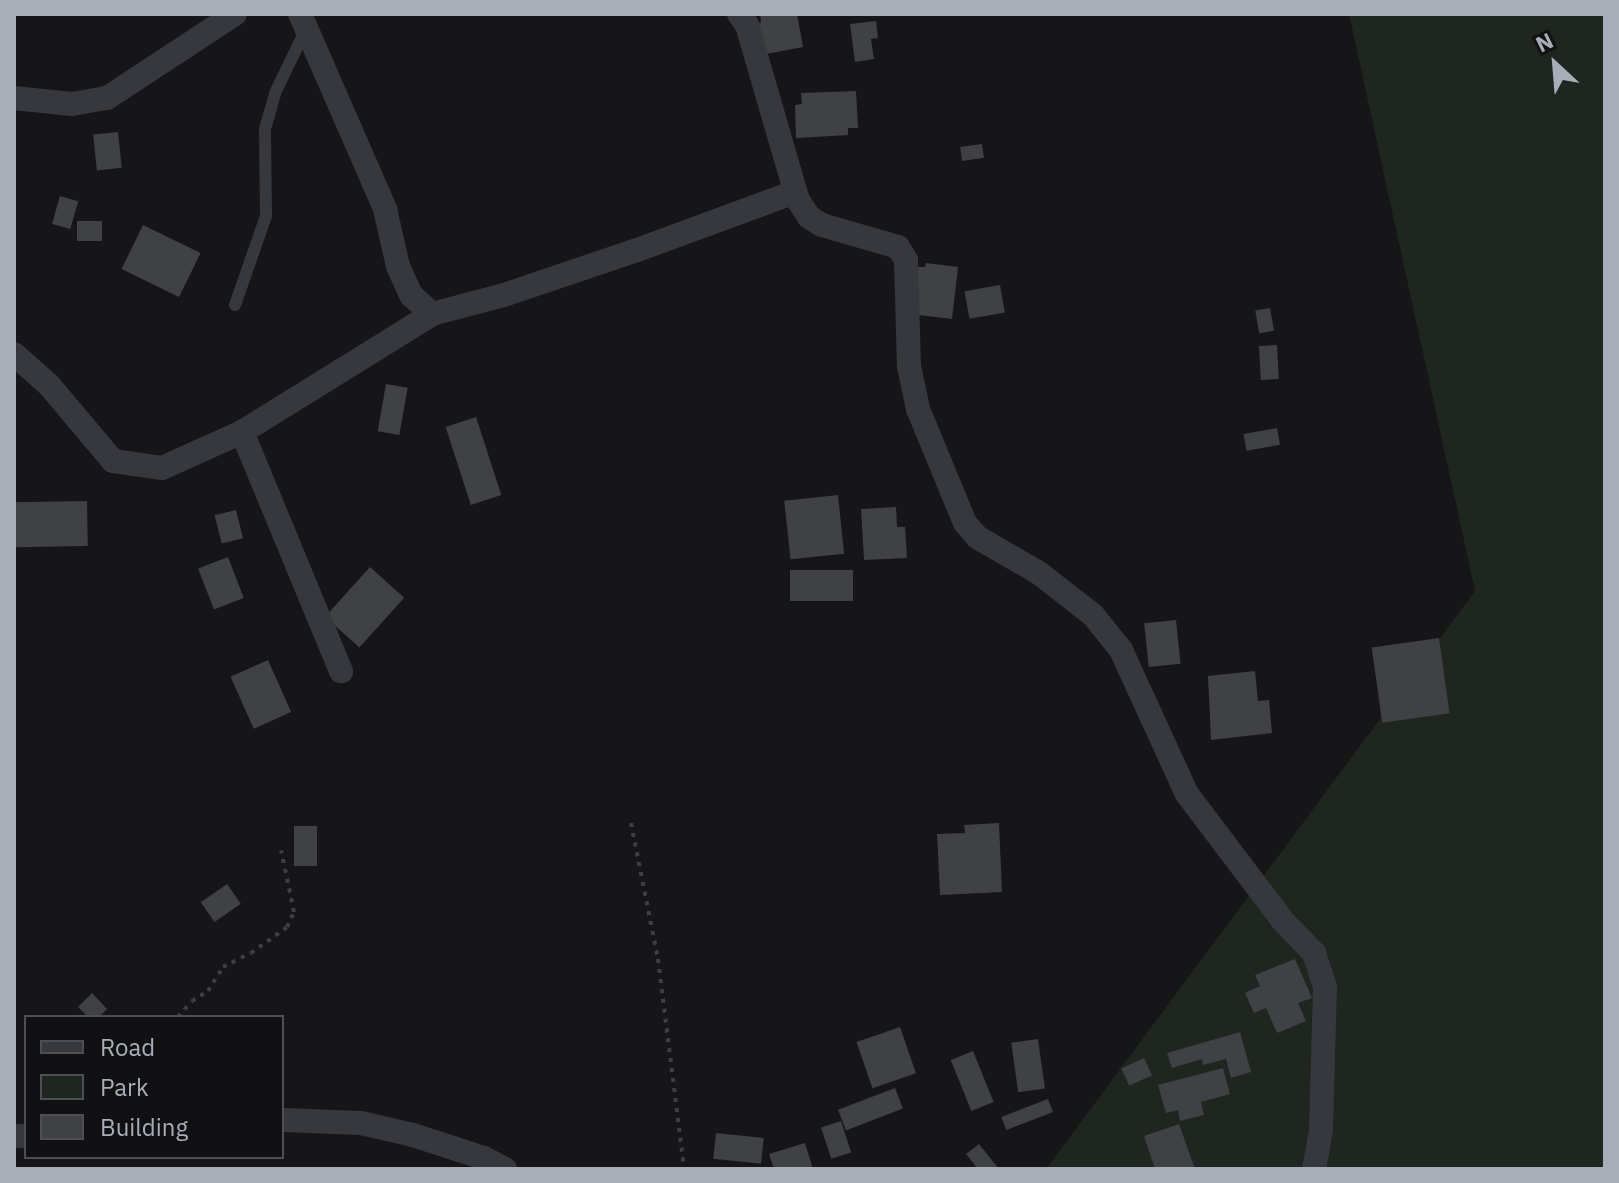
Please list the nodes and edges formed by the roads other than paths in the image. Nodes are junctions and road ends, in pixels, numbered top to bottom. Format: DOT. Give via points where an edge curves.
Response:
graph roads {
  1 [pos="235,14"];
  2 [pos="739,14"];
  3 [pos="304,20"];
  4 [pos="14,98"];
  5 [pos="795,192"];
  6 [pos="235,305"];
  7 [pos="432,314"];
  8 [pos="14,354"];
  9 [pos="242,432"];
  10 [pos="341,671"];
  11 [pos="284,1120"];
  12 [pos="505,1169"];
  13 [pos="1314,1169"];
  1 -- 4 [label="street" via="107,98 72,104"];
  2 -- 5 [label="street" via="747,25"];
  3 -- 6 [label="lane" via="265,129 266,216"];
  3 -- 7 [label="street" via="385,209 398,266 411,295"];
  5 -- 7 [label="street" via="610,259"];
  5 -- 13 [label="street" via="809,217 822,225 898,247 908,275 909,366 918,409 965,523 977,537 1039,573 1103,627 1121,650 1187,794 1283,921 1314,953 1325,987 1321,1130"];
  7 -- 9 [label="street"];
  8 -- 9 [label="street" via="49,385 113,461 162,468"];
  9 -- 10 [label="street"];
  11 -- 12 [label="street" via="361,1123 413,1135"];
}
